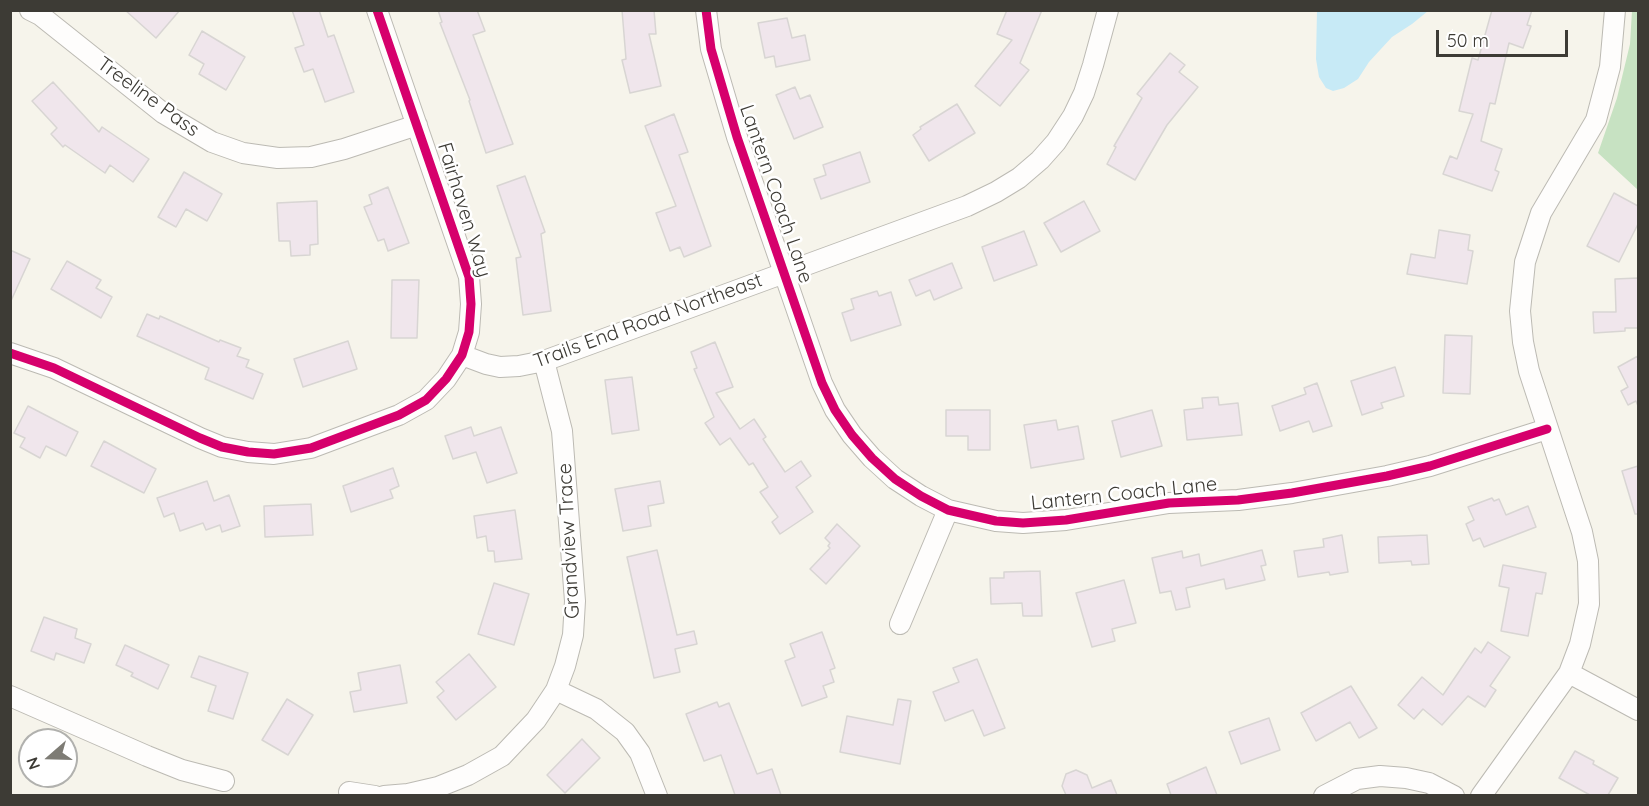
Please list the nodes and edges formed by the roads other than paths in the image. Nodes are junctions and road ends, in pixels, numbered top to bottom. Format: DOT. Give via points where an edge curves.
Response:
graph roads {
  1 [pos="30,10"];
  2 [pos="378,10"];
  3 [pos="706,10"];
  4 [pos="1108,10"];
  5 [pos="1615,10"];
  6 [pos="417,125"];
  7 [pos="784,273"];
  8 [pos="10,353"];
  9 [pos="462,355"];
  10 [pos="544,361"];
  11 [pos="1547,429"];
  12 [pos="948,510"];
  13 [pos="900,624"];
  14 [pos="1569,673"];
  15 [pos="556,690"];
  16 [pos="10,696"];
  17 [pos="1638,710"];
  18 [pos="224,781"];
  19 [pos="349,792"];
  20 [pos="375,795"];
  21 [pos="384,795"];
  22 [pos="657,795"];
  23 [pos="1324,795"];
  24 [pos="1454,795"];
  25 [pos="1481,795"];
  1 -- 6 [label="street, Treeline Pass" via="162,112 212,142 243,153 311,157"];
  2 -- 6 [label="street, Fairhaven Way"];
  3 -- 7 [label="street, Lantern Coach Lane" via="718,79"];
  4 -- 7 [label="street, Trails End Road Northeast" via="1084,93 1073,116 1040,160 1019,178 967,206"];
  5 -- 11 [label="street" via="1610,67 1596,120 1541,213 1525,262 1523,342"];
  6 -- 9 [label="street, Fairhaven Way" via="469,277 469,332"];
  7 -- 10 [label="street, Trails End Road Northeast"];
  7 -- 12 [label="street, Lantern Coach Lane" via="822,383 852,435 895,479"];
  8 -- 9 [label="street, Fairhaven Way" via="54,368 222,447 274,454 311,448 399,415 426,400"];
  9 -- 10 [label="street, Trails End Road Northeast" via="500,367"];
  10 -- 15 [label="street, Grandview Trace" via="562,431 575,601 573,635"];
  11 -- 12 [label="street, Lantern Coach Lane" via="1430,466 1292,493 1169,503 1023,523"];
  11 -- 14 [label="street" via="1588,561 1589,604"];
  12 -- 13 [label="street"];
  14 -- 17 [label="street"];
  14 -- 25 [label="street"];
  15 -- 21 [label="street, Grandview Trace" via="536,720 502,756 438,787"];
  15 -- 22 [label="street" via="596,709 625,732 640,753"];
  16 -- 18 [label="street" via="173,767"];
  19 -- 20 [label="street"];
  23 -- 24 [label="street" via="1357,779 1380,776 1429,783"];
}
